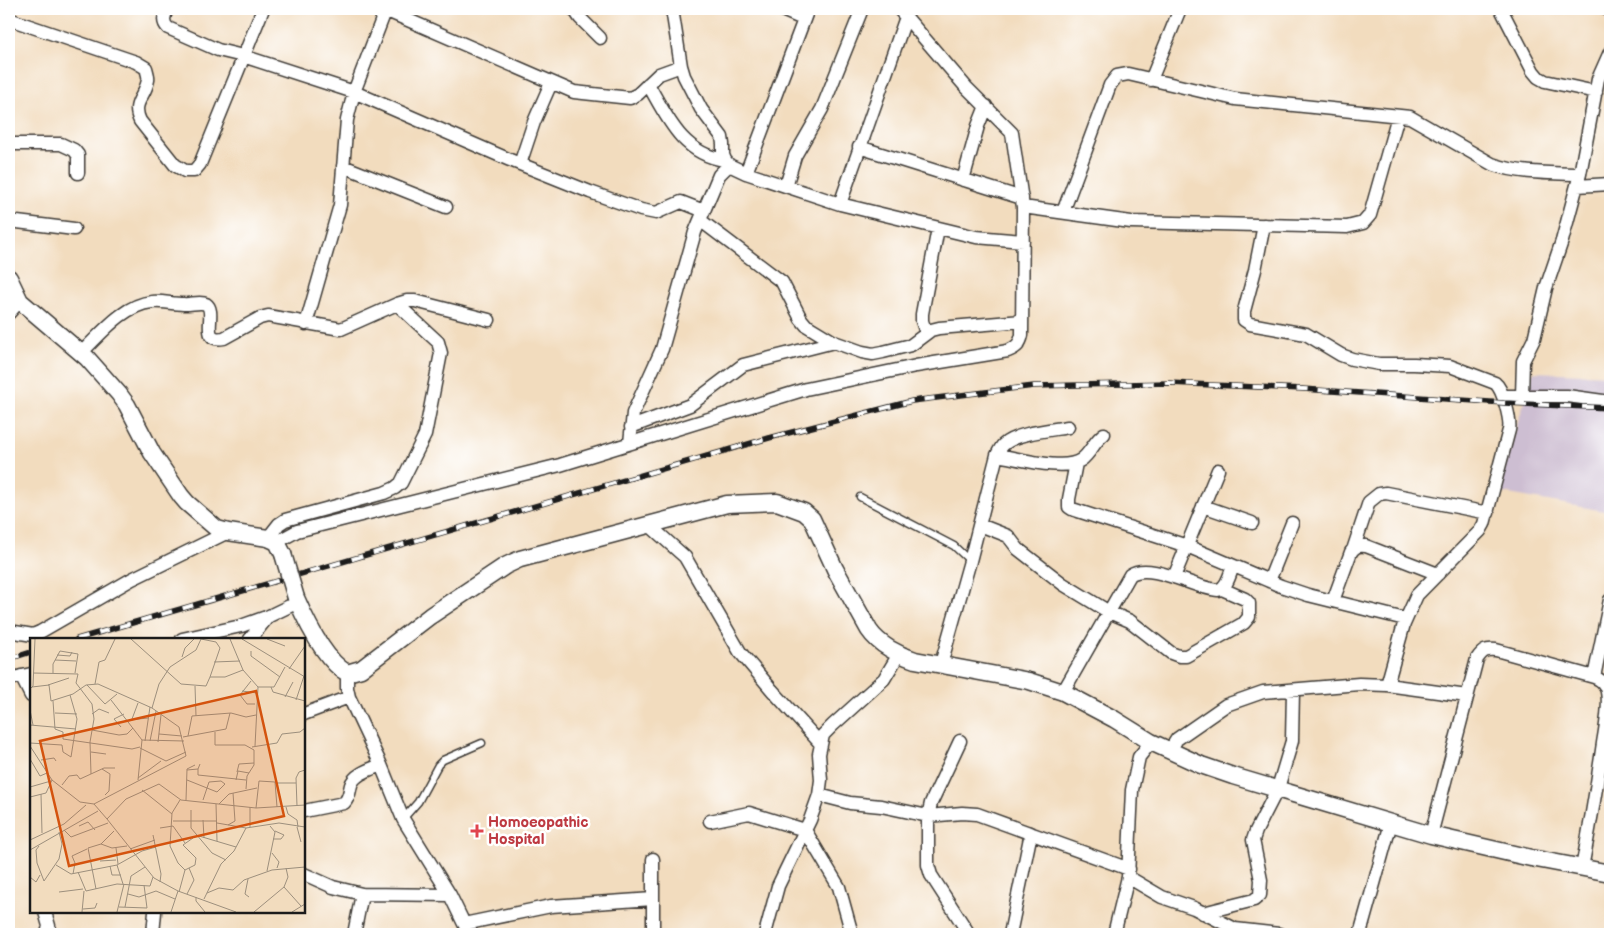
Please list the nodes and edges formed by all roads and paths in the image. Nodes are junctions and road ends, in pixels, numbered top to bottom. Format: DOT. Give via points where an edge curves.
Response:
graph roads {
  1 [pos="167,9"];
  2 [pos="263,9"];
  3 [pos="574,9"];
  4 [pos="672,9"];
  5 [pos="780,9"];
  6 [pos="862,9"];
  7 [pos="1180,9"];
  8 [pos="1501,9"];
  9 [pos="1606,9"];
  10 [pos="385,10"];
  11 [pos="1610,10"];
  12 [pos="902,13"];
  13 [pos="806,14"];
  14 [pos="9,19"];
  15 [pos="600,38"];
  16 [pos="1610,52"];
  17 [pos="244,56"];
  18 [pos="681,66"];
  19 [pos="1151,80"];
  20 [pos="551,83"];
  21 [pos="648,84"];
  22 [pos="354,92"];
  23 [pos="1596,92"];
  24 [pos="986,106"];
  25 [pos="1398,116"];
  26 [pos="9,144"];
  27 [pos="859,148"];
  28 [pos="727,163"];
  29 [pos="520,164"];
  30 [pos="342,166"];
  31 [pos="78,173"];
  32 [pos="746,173"];
  33 [pos="963,180"];
  34 [pos="1578,180"];
  35 [pos="1610,184"];
  36 [pos="786,186"];
  37 [pos="1023,203"];
  38 [pos="840,204"];
  39 [pos="446,206"];
  40 [pos="1063,212"];
  41 [pos="702,216"];
  42 [pos="9,221"];
  43 [pos="1264,225"];
  44 [pos="938,228"];
  45 [pos="74,229"];
  46 [pos="1023,241"];
  47 [pos="9,278"];
  48 [pos="397,304"];
  49 [pos="12,308"];
  50 [pos="490,320"];
  51 [pos="1022,321"];
  52 [pos="306,324"];
  53 [pos="926,333"];
  54 [pos="834,342"];
  55 [pos="82,353"];
  56 [pos="1503,396"];
  57 [pos="1522,396"];
  58 [pos="1610,402"];
  59 [pos="631,427"];
  60 [pos="1068,427"];
  61 [pos="1104,434"];
  62 [pos="630,443"];
  63 [pos="998,455"];
  64 [pos="1076,463"];
  65 [pos="1218,470"];
  66 [pos="860,497"];
  67 [pos="1203,506"];
  68 [pos="1488,513"];
  69 [pos="1252,523"];
  70 [pos="648,524"];
  71 [pos="1292,524"];
  72 [pos="980,525"];
  73 [pos="228,532"];
  74 [pos="276,545"];
  75 [pos="1187,546"];
  76 [pos="1354,547"];
  77 [pos="970,561"];
  78 [pos="1233,566"];
  79 [pos="1438,574"];
  80 [pos="1174,577"];
  81 [pos="1269,581"];
  82 [pos="1222,589"];
  83 [pos="297,600"];
  84 [pos="1610,600"];
  85 [pos="1332,601"];
  86 [pos="1109,612"];
  87 [pos="269,616"];
  88 [pos="1406,619"];
  89 [pos="9,631"];
  90 [pos="187,638"];
  91 [pos="251,638"];
  92 [pos="899,654"];
  93 [pos="940,664"];
  94 [pos="347,673"];
  95 [pos="20,676"];
  96 [pos="1594,676"];
  97 [pos="1387,686"];
  98 [pos="1293,690"];
  99 [pos="1063,692"];
  100 [pos="1609,692"];
  101 [pos="30,694"];
  102 [pos="1467,696"];
  103 [pos="349,698"];
  104 [pos="305,714"];
  105 [pos="960,741"];
  106 [pos="1151,742"];
  107 [pos="482,743"];
  108 [pos="820,743"];
  109 [pos="1170,750"];
  110 [pos="380,765"];
  111 [pos="1278,788"];
  112 [pos="819,795"];
  113 [pos="305,811"];
  114 [pos="928,816"];
  115 [pos="403,818"];
  116 [pos="710,821"];
  117 [pos="1391,823"];
  118 [pos="805,830"];
  119 [pos="1031,833"];
  120 [pos="1431,835"];
  121 [pos="653,859"];
  122 [pos="1582,868"];
  123 [pos="1128,873"];
  124 [pos="1610,873"];
  125 [pos="305,874"];
  126 [pos="362,894"];
  127 [pos="450,895"];
  128 [pos="653,899"];
  129 [pos="45,913"];
  130 [pos="155,913"];
  131 [pos="1204,913"];
  132 [pos="466,929"];
  133 [pos="47,934"];
  134 [pos="153,934"];
  135 [pos="354,934"];
  136 [pos="653,934"];
  137 [pos="765,934"];
  138 [pos="852,934"];
  139 [pos="969,934"];
  140 [pos="1010,934"];
  141 [pos="1114,934"];
  142 [pos="1279,934"];
  143 [pos="1360,934"];
  1 -- 17 [label="street" via="164,24 168,28 218,50"];
  2 -- 17 [label="street"];
  3 -- 15 [label="street"];
  4 -- 18 [label="street"];
  5 -- 13 [label="street"];
  6 -- 36 [label="street" via="822,109 795,156"];
  7 -- 19 [label="street"];
  8 -- 23 [label="street" via="1538,77"];
  9 -- 11 [label="street"];
  10 -- 20 [label="street"];
  10 -- 22 [label="street"];
  12 -- 24 [label="street"];
  12 -- 27 [label="street"];
  13 -- 32 [label="street"];
  14 -- 17 [label="street" via="146,68 148,79 136,113 175,165 184,172 194,171 200,164"];
  16 -- 23 [label="street"];
  17 -- 22 [label="street"];
  18 -- 21 [label="street" via="658,74"];
  18 -- 28 [label="street" via="694,98 722,137"];
  19 -- 25 [label="street" via="1235,99"];
  19 -- 40 [label="street" via="1128,74 1117,76 1110,85"];
  20 -- 21 [label="street" via="574,92 623,99 633,97"];
  20 -- 29 [label="street"];
  21 -- 28 [label="street" via="677,133 699,152"];
  22 -- 29 [label="street"];
  22 -- 30 [label="street" via="345,130"];
  23 -- 34 [label="street"];
  24 -- 33 [label="street"];
  24 -- 37 [label="street" via="1012,133"];
  25 -- 34 [label="street" via="1421,122 1492,164"];
  25 -- 43 [label="street" via="1375,202 1363,222 1346,227"];
  26 -- 31 [label="street" via="69,146 78,155"];
  27 -- 33 [label="street"];
  27 -- 38 [label="street"];
  28 -- 32 [label="street"];
  28 -- 41 [label="street"];
  29 -- 41 [label="street" via="641,210 656,212 681,202"];
  30 -- 39 [label="street"];
  30 -- 52 [label="street" via="338,214"];
  32 -- 36 [label="street"];
  33 -- 37 [label="street"];
  34 -- 35 [label="street"];
  34 -- 57 [label="street" via="1534,339 1523,361"];
  36 -- 38 [label="street"];
  37 -- 40 [label="street"];
  37 -- 46 [label="street"];
  38 -- 44 [label="street"];
  40 -- 43 [label="street" via="1131,222"];
  41 -- 54 [label="street" via="782,282 806,325"];
  41 -- 59 [label="street" via="694,232 662,349 635,405"];
  42 -- 45 [label="street"];
  43 -- 56 [label="street" via="1244,320 1250,324 1306,334 1352,359 1379,364 1458,368 1500,386"];
  44 -- 46 [label="street" via="976,237"];
  44 -- 53 [label="street" via="922,314"];
  46 -- 51 [label="street"];
  47 -- 49 [label="street"];
  48 -- 50 [label="street" via="415,301"];
  48 -- 52 [label="street" via="341,329"];
  48 -- 74 [label="street" via="438,342 441,354 425,435 407,473 401,483 384,494 285,520 279,524"];
  49 -- 55 [label="street"];
  51 -- 53 [label="street" via="939,328"];
  51 -- 62 [label="street" via="1020,342 1008,351 806,389"];
  52 -- 55 [label="street" via="268,316 219,339 210,333 206,304 149,302 123,313"];
  53 -- 54 [label="street" via="911,345 872,354"];
  54 -- 59 [label="street" via="743,365 690,405"];
  55 -- 73 [label="street" via="127,405 152,454 180,496 217,529"];
  56 -- 57 [label="street"];
  56 -- 68 [label="street" via="1510,424"];
  57 -- 58 [label="street" via="1568,396"];
  59 -- 62 [label="street"];
  60 -- 63 [label="street" via="1008,441"];
  61 -- 64 [label="street"];
  62 -- 74 [label="street" via="533,472 297,531"];
  63 -- 64 [label="street" via="1055,465"];
  63 -- 72 [label="street"];
  64 -- 75 [label="street" via="1069,507"];
  65 -- 67 [label="street"];
  66 -- 77 [label="lane" via="954,546"];
  67 -- 69 [label="street"];
  67 -- 75 [label="street"];
  68 -- 76 [label="street" via="1379,494 1370,502"];
  68 -- 79 [label="street" via="1480,531"];
  70 -- 92 [label="street" via="734,504 777,502 804,512 812,519 869,630"];
  70 -- 94 [label="street" via="505,566 420,622 361,669"];
  70 -- 108 [label="street" via="684,557 740,652"];
  71 -- 81 [label="street"];
  72 -- 77 [label="street"];
  72 -- 86 [label="street" via="1008,536 1056,578"];
  73 -- 74 [label="street"];
  73 -- 89 [label="street" via="132,579 40,632 33,635"];
  74 -- 83 [label="street, bridge"];
  75 -- 78 [label="street"];
  75 -- 80 [label="street"];
  76 -- 79 [label="street" via="1366,546"];
  76 -- 85 [label="street"];
  77 -- 93 [label="street"];
  78 -- 81 [label="street"];
  78 -- 82 [label="street"];
  79 -- 88 [label="street" via="1417,595"];
  80 -- 82 [label="street" via="1213,590"];
  80 -- 86 [label="street" via="1142,570 1134,572"];
  81 -- 85 [label="street"];
  82 -- 86 [label="street" via="1249,603 1249,617 1186,656 1171,653 1130,621"];
  83 -- 87 [label="street"];
  83 -- 94 [label="street" via="324,651"];
  84 -- 96 [label="street"];
  85 -- 88 [label="street"];
  86 -- 99 [label="street"];
  87 -- 90 [label="street"];
  87 -- 91 [label="street"];
  88 -- 97 [label="street"];
  92 -- 93 [label="street"];
  92 -- 108 [label="street" via="884,679 823,735"];
  93 -- 99 [label="street" via="1029,681"];
  94 -- 103 [label="street"];
  95 -- 101 [label="street"];
  96 -- 100 [label="street"];
  96 -- 102 [label="street" via="1488,649 1477,659"];
  97 -- 98 [label="street" via="1359,684"];
  97 -- 102 [label="street"];
  98 -- 109 [label="street" via="1263,692 1226,705 1177,739"];
  98 -- 111 [label="street" via="1292,741"];
  99 -- 106 [label="street"];
  100 -- 122 [label="street" via="1596,795"];
  102 -- 120 [label="street"];
  103 -- 104 [label="street"];
  103 -- 110 [label="street"];
  105 -- 114 [label="street" via="935,792"];
  106 -- 109 [label="street"];
  106 -- 123 [label="street" via="1139,757 1132,790"];
  107 -- 115 [label="lane" via="443,760 418,802"];
  108 -- 112 [label="street"];
  109 -- 111 [label="street" via="1201,765"];
  110 -- 113 [label="street" via="355,778 344,803"];
  110 -- 115 [label="street"];
  111 -- 117 [label="street"];
  111 -- 131 [label="street" via="1254,840 1261,880 1260,895 1254,900"];
  112 -- 114 [label="street"];
  112 -- 118 [label="street"];
  114 -- 119 [label="street" via="962,812 977,814"];
  114 -- 139 [label="street" via="929,870"];
  115 -- 127 [label="street"];
  116 -- 118 [label="street" via="749,813"];
  117 -- 120 [label="street"];
  117 -- 143 [label="street"];
  118 -- 137 [label="street" via="781,880"];
  118 -- 138 [label="street" via="842,894"];
  119 -- 123 [label="street"];
  119 -- 140 [label="street"];
  120 -- 122 [label="street"];
  121 -- 128 [label="street"];
  122 -- 124 [label="street"];
  123 -- 131 [label="street" via="1162,898"];
  123 -- 141 [label="street"];
  125 -- 126 [label="street" via="333,887"];
  126 -- 127 [label="street"];
  126 -- 135 [label="street"];
  127 -- 132 [label="street"];
  128 -- 132 [label="street" via="551,906"];
  128 -- 136 [label="street"];
  129 -- 133 [label="street" via="49,926"];
  130 -- 134 [label="street"];
  131 -- 142 [label="street" via="1235,929"];
}
